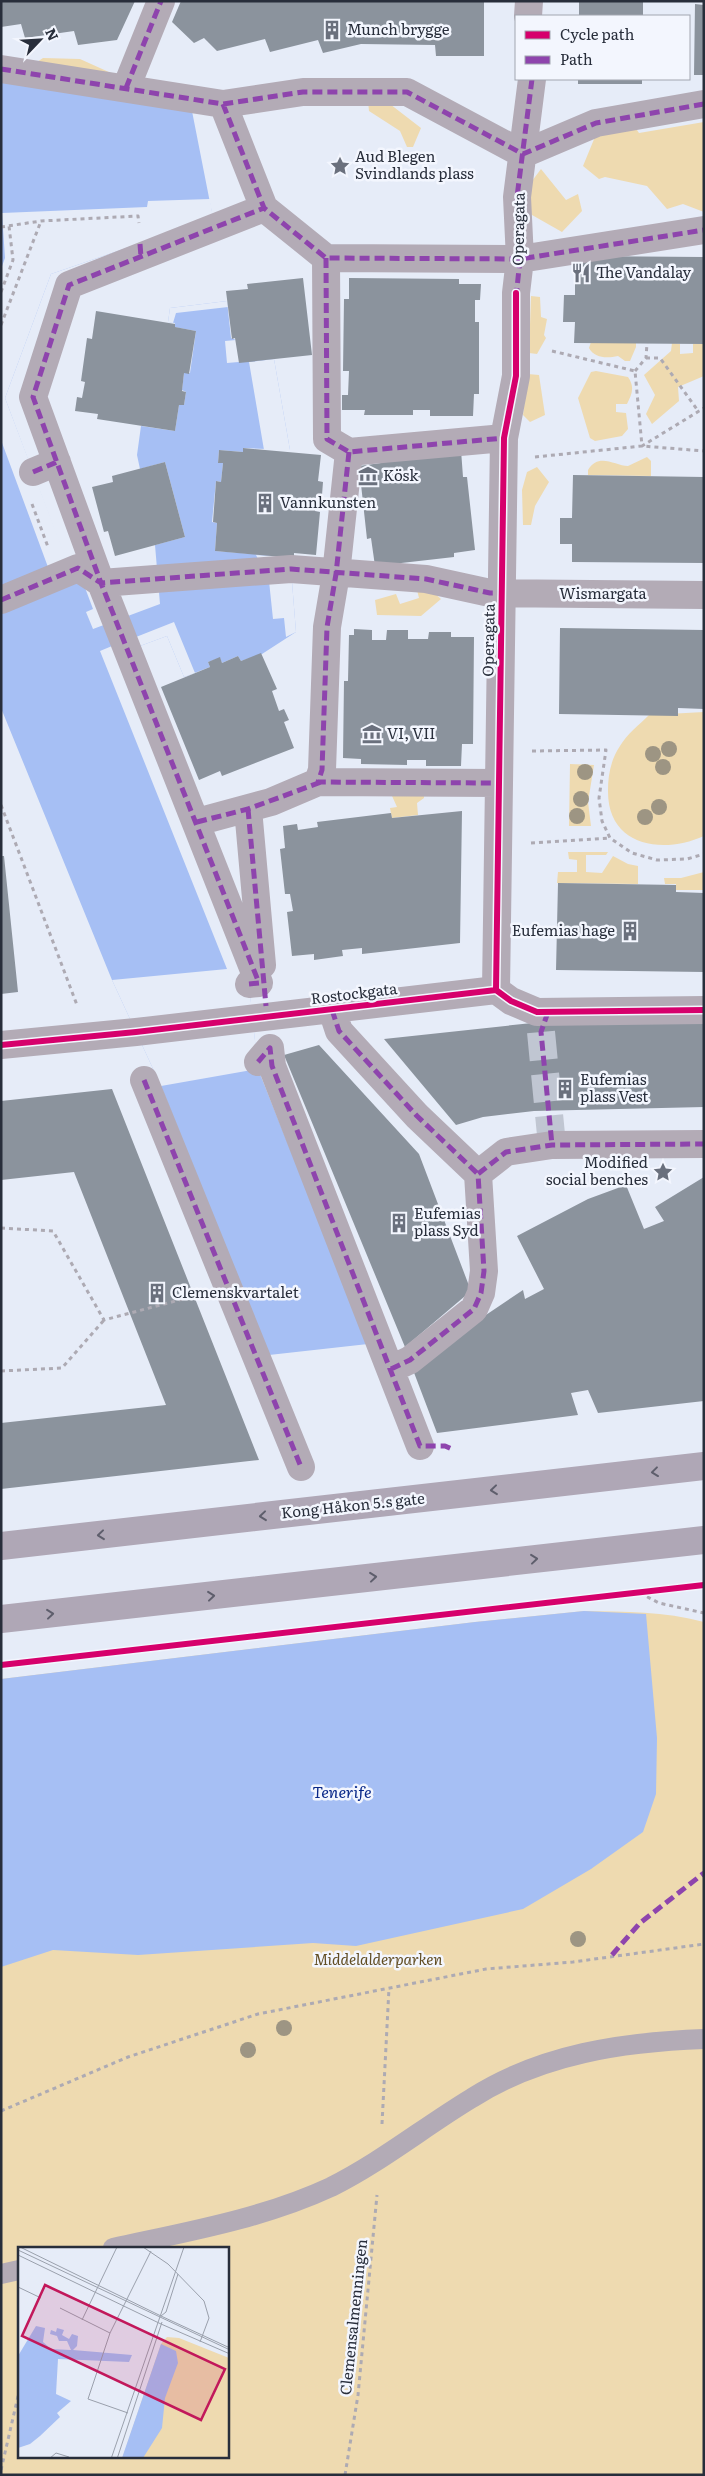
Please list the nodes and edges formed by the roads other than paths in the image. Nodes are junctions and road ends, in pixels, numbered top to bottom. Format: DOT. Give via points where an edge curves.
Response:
graph roads {
  1 [pos="161,1"];
  2 [pos="528,1"];
  3 [pos="528,15"];
  4 [pos="1,69"];
  5 [pos="532,80"];
  6 [pos="126,88"];
  7 [pos="223,104"];
  8 [pos="704,104"];
  9 [pos="523,154"];
  10 [pos="264,208"];
  11 [pos="704,230"];
  12 [pos="326,258"];
  13 [pos="520,259"];
  14 [pos="504,438"];
  15 [pos="349,452"];
  16 [pos="336,574"];
  17 [pos="101,583"];
  18 [pos="502,593"];
  19 [pos="704,594"];
  20 [pos="1,600"];
  21 [pos="318,782"];
  22 [pos="498,783"];
  23 [pos="248,809"];
  24 [pos="197,822"];
  25 [pos="496,990"];
  26 [pos="332,1010"];
  27 [pos="704,1010"];
  28 [pos="1,1045"];
  29 [pos="258,1062"];
  30 [pos="144,1080"];
  31 [pos="704,1144"];
  32 [pos="478,1174"];
  33 [pos="391,1369"];
  34 [pos="420,1446"];
  35 [pos="704,1466"];
  36 [pos="301,1467"];
  37 [pos="704,1540"];
  38 [pos="1,1546"];
  39 [pos="1,1619"];
  40 [pos="704,2039"];
  41 [pos="117,2247"];
  42 [pos="18,2270"];
  43 [pos="1,2274"];
  1 -- 6 [label="street"];
  2 -- 3 [label="street"];
  4 -- 6 [label="street"];
  5 -- 9 [label="street, Operagata"];
  6 -- 7 [label="street"];
  7 -- 9 [label="street" via="302,92 406,92"];
  7 -- 10 [label="street"];
  8 -- 9 [label="street" via="596,124"];
  9 -- 13 [label="street, Operagata" via="518,197"];
  10 -- 12 [label="street"];
  10 -- 17 [label="street" via="141,250 69,284 33,397 45,467"];
  11 -- 13 [label="street"];
  12 -- 13 [label="street"];
  12 -- 15 [label="street" via="327,439"];
  13 -- 14 [label="street, Operagata" via="516,293 516,376"];
  14 -- 15 [label="street"];
  14 -- 18 [label="street, Operagata"];
  15 -- 16 [label="street"];
  16 -- 17 [label="street, Operagata" via="291,569"];
  16 -- 18 [label="street, Operagata" via="426,579"];
  16 -- 21 [label="street" via="327,627 322,770"];
  17 -- 20 [label="street" via="78,568"];
  17 -- 24 [label="street"];
  18 -- 19 [label="street, Wismargata"];
  18 -- 22 [label="street, Operagata"];
  21 -- 22 [label="street"];
  21 -- 23 [label="street"];
  22 -- 25 [label="street, Operagata"];
  23 -- 24 [label="street"];
  23 -- 24 [label="street" via="260,993"];
  25 -- 26 [label="street, Rostockgata"];
  25 -- 27 [label="street" via="536,1012 544,1022"];
  26 -- 28 [label="street, Rostockgata"];
  26 -- 32 [label="street" via="339,1031 417,1116"];
  29 -- 33 [label="street" via="270,1048 272,1066"];
  30 -- 36 [label="street"];
  31 -- 32 [label="street" via="552,1145 506,1152"];
  32 -- 33 [label="street" via="484,1271 481,1293 474,1309 410,1360"];
  33 -- 34 [label="street"];
  35 -- 38 [label="highway, Kong Håkon 5.s gate, one-way"];
  39 -- 37 [label="highway, one-way"];
  40 -- 41 [label="lane" via="607,2047 560,2058 512,2076 473,2096 380,2160 331,2187 276,2210"];
  42 -- 43 [label="lane"];
}
